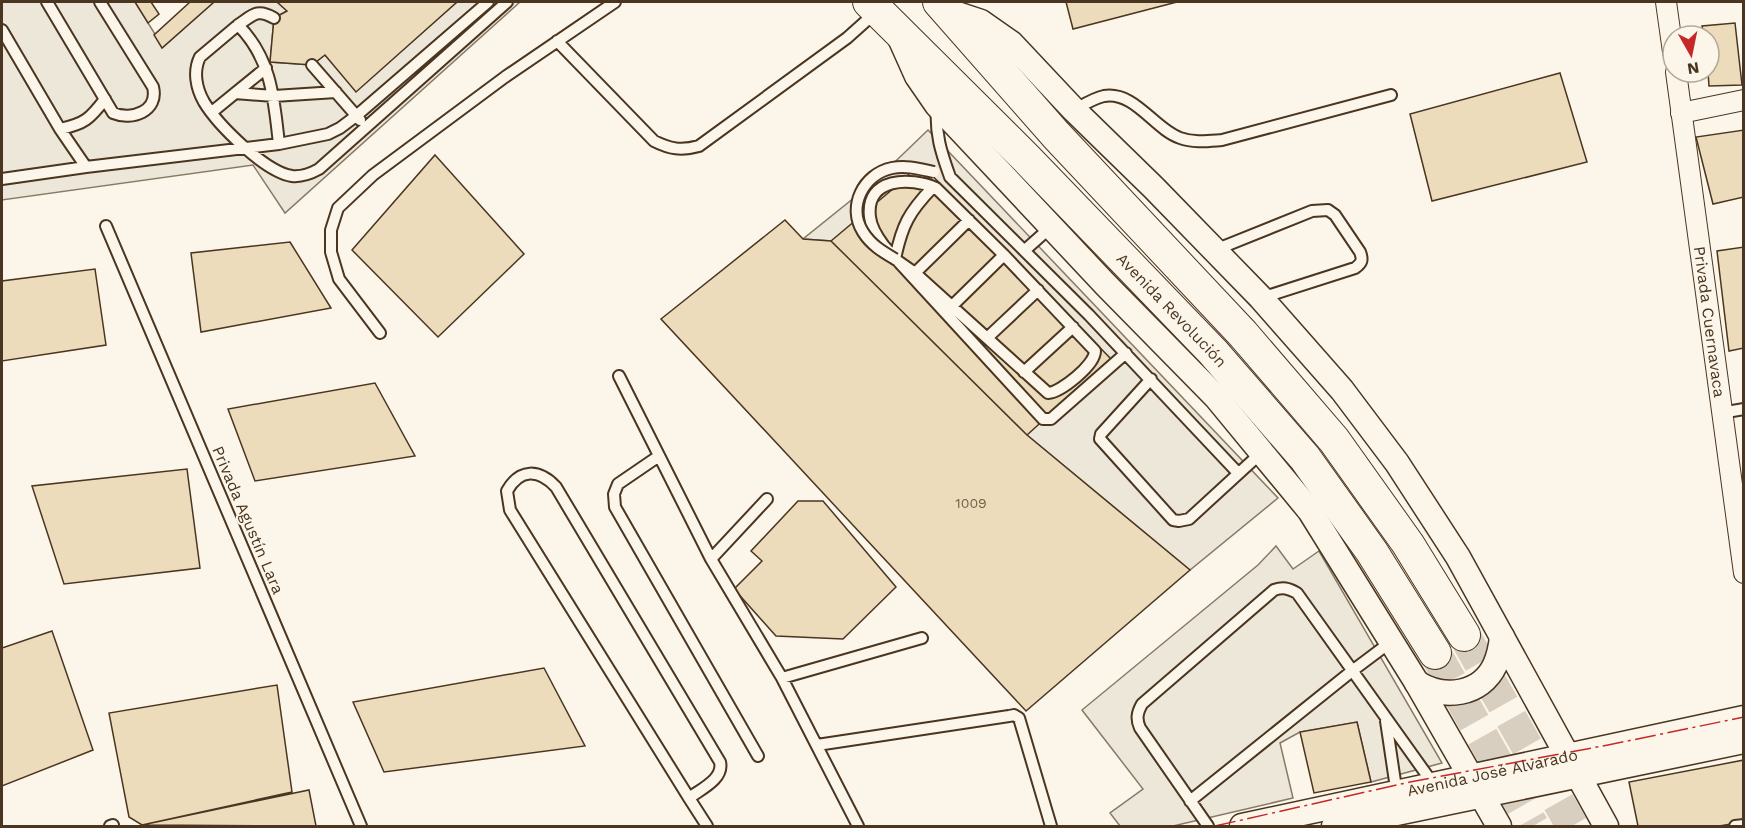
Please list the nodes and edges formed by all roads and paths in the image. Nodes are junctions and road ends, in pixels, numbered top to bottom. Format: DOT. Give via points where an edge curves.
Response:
graph roads {
  1 [pos="47,2"];
  2 [pos="100,2"];
  3 [pos="488,2"];
  4 [pos="507,2"];
  5 [pos="615,2"];
  6 [pos="1666,2"];
  7 [pos="944,6"];
  8 [pos="881,14"];
  9 [pos="274,18"];
  10 [pos="1669,24"];
  11 [pos="238,25"];
  12 [pos="2,30"];
  13 [pos="557,41"];
  14 [pos="312,65"];
  15 [pos="266,68"];
  16 [pos="1677,84"];
  17 [pos="336,92"];
  18 [pos="235,93"];
  19 [pos="1391,95"];
  20 [pos="274,96"];
  21 [pos="105,99"];
  22 [pos="1743,100"];
  23 [pos="937,105"];
  24 [pos="1074,110"];
  25 [pos="212,112"];
  26 [pos="1681,113"];
  27 [pos="356,116"];
  28 [pos="367,127"];
  29 [pos="60,129"];
  30 [pos="279,144"];
  31 [pos="243,148"];
  32 [pos="87,167"];
  33 [pos="950,177"];
  34 [pos="2,180"];
  35 [pos="933,186"];
  36 [pos="969,220"];
  37 [pos="106,226"];
  38 [pos="1052,226"];
  39 [pos="1025,250"];
  40 [pos="1215,250"];
  41 [pos="1004,255"];
  42 [pos="895,259"];
  43 [pos="915,273"];
  44 [pos="1038,290"];
  45 [pos="1261,298"];
  46 [pos="952,306"];
  47 [pos="1073,327"];
  48 [pos="380,333"];
  49 [pos="987,338"];
  50 [pos="1126,352"];
  51 [pos="1024,372"];
  52 [pos="619,376"];
  53 [pos="1151,379"];
  54 [pos="1743,409"];
  55 [pos="1721,413"];
  56 [pos="1262,452"];
  57 [pos="659,456"];
  58 [pos="1238,473"];
  59 [pos="767,499"];
  60 [pos="711,559"];
  61 [pos="1743,573"];
  62 [pos="1464,635"];
  63 [pos="1502,637"];
  64 [pos="922,638"];
  65 [pos="1392,641"];
  66 [pos="1435,653"];
  67 [pos="1352,670"];
  68 [pos="782,678"];
  69 [pos="1417,683"];
  70 [pos="1386,718"];
  71 [pos="1743,718"];
  72 [pos="1743,741"];
  73 [pos="818,745"];
  74 [pos="758,756"];
  75 [pos="1572,766"];
  76 [pos="1477,787"];
  77 [pos="1439,794"];
  78 [pos="689,798"];
  79 [pos="1190,801"];
  80 [pos="1398,802"];
  81 [pos="1743,825"];
  82 [pos="361,826"];
  83 [pos="707,826"];
  84 [pos="858,826"];
  85 [pos="1051,826"];
  86 [pos="1208,826"];
  87 [pos="1242,826"];
  88 [pos="1334,826"];
  89 [pos="1499,826"];
  90 [pos="1606,826"];
  91 [pos="1735,826"];
  1 -- 21 [label="lane"];
  2 -- 21 [label="lane" via="155,93 153,101 138,115 112,113"];
  3 -- 27 [label="lane"];
  4 -- 28 [label="lane"];
  5 -- 13 [label="lane"];
  6 -- 10 [label="street"];
  7 -- 24 [label="street" via="981,22 1011,43"];
  7 -- 62 [label="main road" via="1056,135 1243,334 1334,441 1408,544"];
  8 -- 13 [label="lane" via="699,146 684,150 669,149 654,141"];
  8 -- 23 [label="street"];
  8 -- 66 [label="main road, Avenida Revolución" via="1213,352 1305,458 1372,552"];
  9 -- 11 [label="lane" via="256,13"];
  11 -- 15 [label="lane" via="255,44"];
  11 -- 25 [label="lane" via="197,63 197,85"];
  12 -- 29 [label="lane"];
  13 -- 48 [label="lane" via="373,175 338,208 331,230 331,252 339,279"];
  14 -- 17 [label="lane"];
  15 -- 18 [label="lane"];
  15 -- 20 [label="lane"];
  16 -- 26 [label="street, Privada Cuernavaca"];
  17 -- 20 [label="lane"];
  17 -- 27 [label="lane"];
  18 -- 20 [label="lane"];
  18 -- 25 [label="lane"];
  19 -- 24 [label="lane" via="1222,140 1196,142 1165,130 1119,97 1102,96"];
  20 -- 30 [label="lane"];
  21 -- 29 [label="lane" via="90,118"];
  22 -- 26 [label="street"];
  23 -- 33 [label="lane" via="935,129"];
  23 -- 38 [label="street"];
  24 -- 40 [label="street"];
  25 -- 31 [label="lane"];
  26 -- 55 [label="street, Privada Cuernavaca"];
  27 -- 28 [label="lane"];
  27 -- 30 [label="lane" via="328,134"];
  28 -- 31 [label="lane" via="319,170 303,176 283,173"];
  29 -- 32 [label="lane"];
  30 -- 31 [label="lane"];
  31 -- 32 [label="lane"];
  32 -- 34 [label="lane"];
  33 -- 39 [label="lane"];
  33 -- 42 [label="lane, bridge" via="892,168 869,180 858,196 857,217 862,231"];
  35 -- 36 [label="lane"];
  35 -- 42 [label="lane" via="904,223"];
  35 -- 50 [label="lane" via="904,181 885,185 869,209 870,219 884,246 1043,419 1052,419"];
  36 -- 41 [label="lane"];
  36 -- 43 [label="lane"];
  37 -- 82 [label="lane, Privada Agustín Lara"];
  38 -- 39 [label="lane"];
  38 -- 56 [label="street" via="1216,397"];
  39 -- 50 [label="lane"];
  40 -- 45 [label="street"];
  40 -- 45 [label="lane" via="1312,211 1328,210 1335,215 1360,252 1360,264"];
  41 -- 44 [label="lane"];
  41 -- 46 [label="lane"];
  42 -- 43 [label="lane"];
  43 -- 46 [label="lane"];
  44 -- 47 [label="lane"];
  44 -- 49 [label="lane"];
  45 -- 63 [label="street" via="1342,390 1397,463 1458,557"];
  46 -- 49 [label="lane"];
  47 -- 51 [label="lane"];
  47 -- 51 [label="lane" via="1092,347 1095,356 1061,390 1048,393"];
  49 -- 51 [label="lane"];
  50 -- 53 [label="lane"];
  52 -- 57 [label="lane"];
  53 -- 58 [label="lane"];
  53 -- 58 [label="lane" via="1100,436 1101,442 1135,479 1173,520 1179,521 1189,519"];
  54 -- 55 [label="lane"];
  55 -- 61 [label="street, Privada Cuernavaca"];
  56 -- 58 [label="lane"];
  56 -- 65 [label="street" via="1310,511"];
  57 -- 60 [label="lane"];
  57 -- 74 [label="lane" via="618,484 615,507"];
  59 -- 60 [label="lane"];
  60 -- 68 [label="lane"];
  63 -- 69 [label="street" via="1495,666 1480,683 1448,694"];
  63 -- 75 [label="street"];
  64 -- 68 [label="lane"];
  65 -- 67 [label="lane"];
  65 -- 69 [label="street"];
  67 -- 70 [label="lane"];
  67 -- 79 [label="lane"];
  67 -- 79 [label="lane" via="1297,593 1290,589 1274,590 1142,704 1138,713 1140,728"];
  68 -- 73 [label="lane"];
  69 -- 76 [label="street"];
  70 -- 77 [label="lane"];
  70 -- 80 [label="lane"];
  71 -- 75 [label="street, Avenida José Alvarado"];
  72 -- 75 [label="street, Avenida José Alvarado"];
  73 -- 84 [label="lane"];
  73 -- 85 [label="lane" via="1017,716"];
  75 -- 76 [label="street, Avenida José Alvarado"];
  75 -- 90 [label="street"];
  76 -- 77 [label="street, Avenida José Alvarado"];
  76 -- 89 [label="street"];
  77 -- 80 [label="street, Avenida José Alvarado"];
  78 -- 78 [label="lane" via="510,510 507,491 518,477 543,475 556,487 720,762 716,777"];
  78 -- 83 [label="lane"];
  79 -- 86 [label="lane"];
  80 -- 87 [label="street, Avenida José Alvarado"];
  80 -- 88 [label="street, Avenida José Alvarado"];
  81 -- 91 [label="lane"];
}
